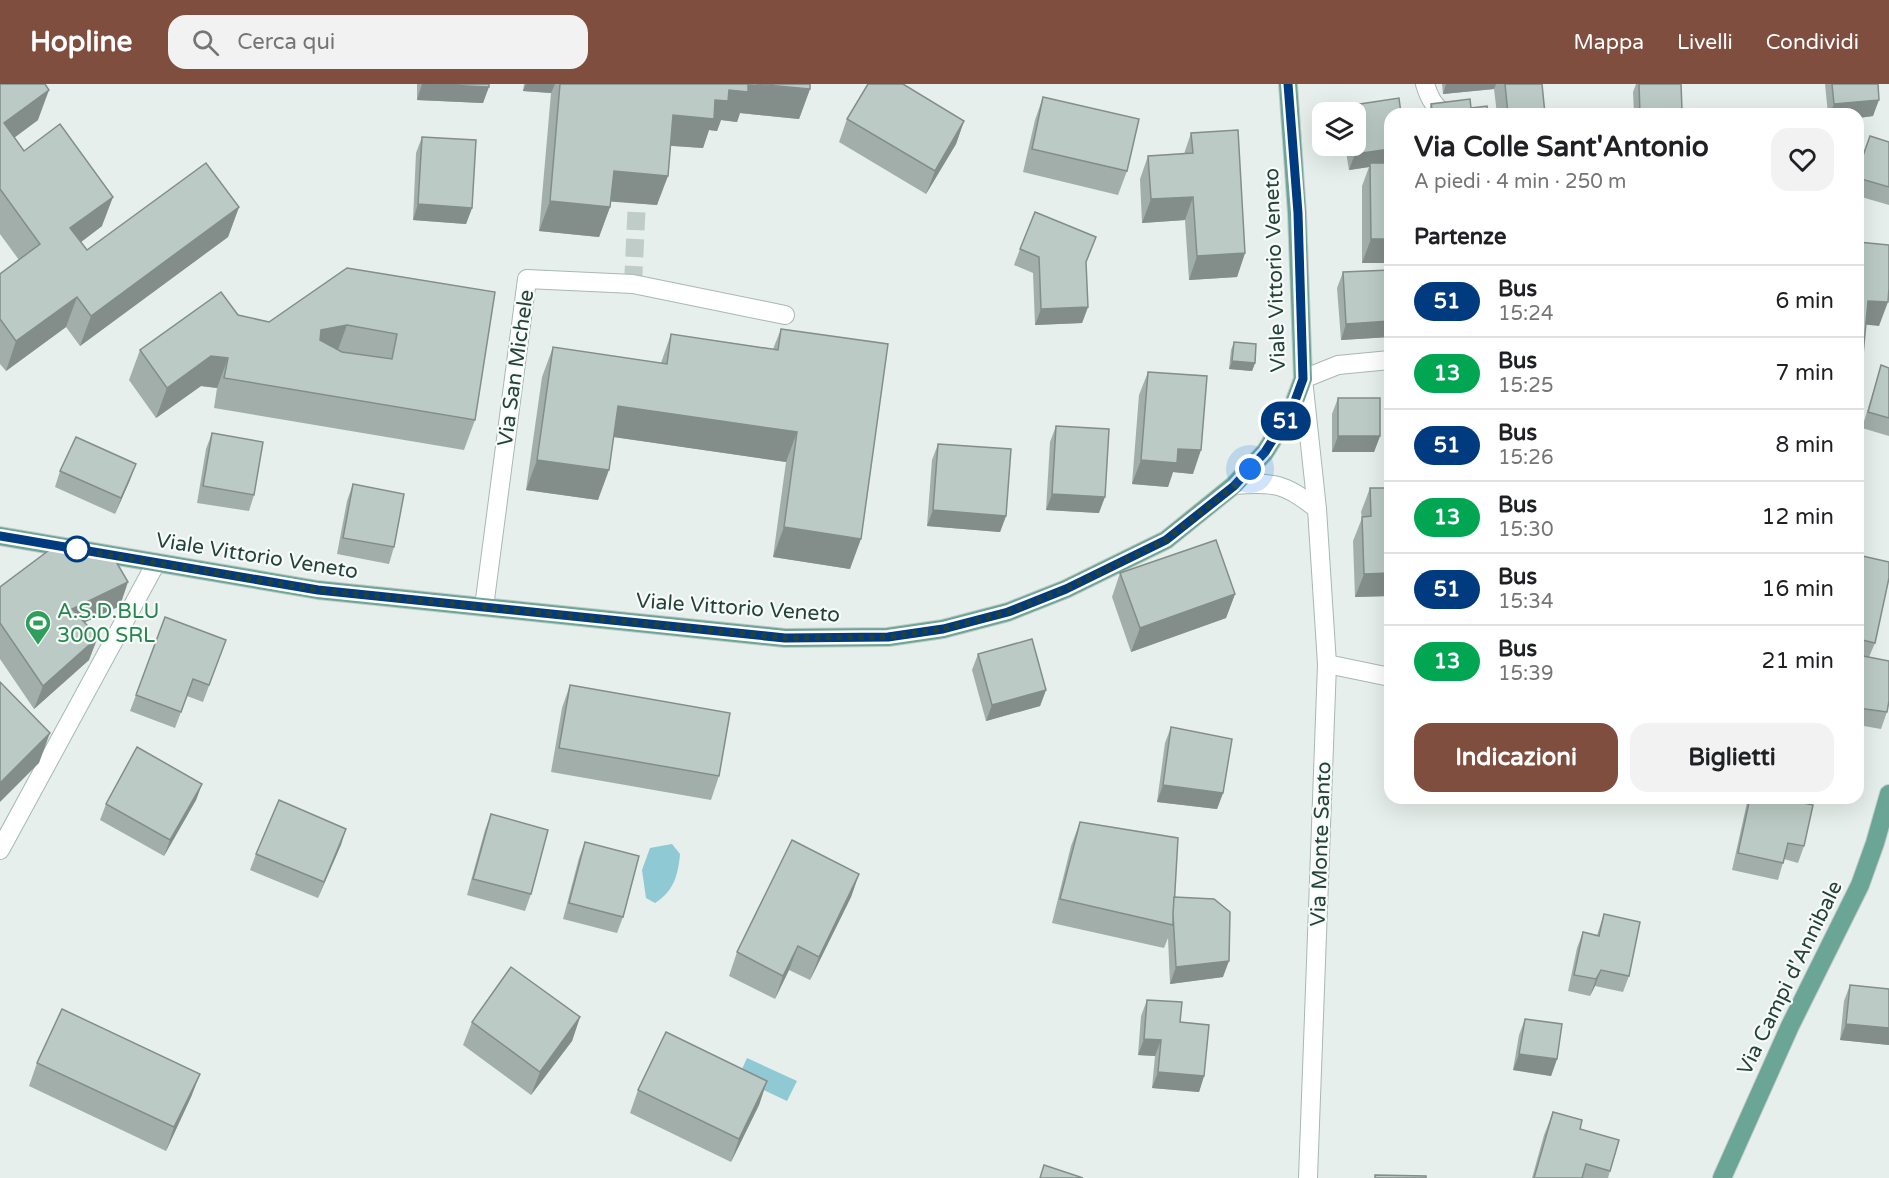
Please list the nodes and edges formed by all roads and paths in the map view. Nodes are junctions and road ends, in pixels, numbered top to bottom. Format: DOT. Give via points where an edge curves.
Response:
graph roads {
  1 [pos="1288,84"];
  2 [pos="1425,84"];
  3 [pos="1438,108"];
  4 [pos="785,315"];
  5 [pos="1384,361"];
  6 [pos="1303,379"];
  7 [pos="1234,486"];
  8 [pos="1317,509"];
  9 [pos="0,536"];
  10 [pos="156,563"];
  11 [pos="484,607"];
  12 [pos="1327,664"];
  13 [pos="1384,676"];
  14 [pos="1889,794"];
  15 [pos="0,850"];
  16 [pos="1308,1178"];
  17 [pos="1722,1178"];
  1 -- 6 [label="main road, Viale Vittorio Veneto" via="1298,213"];
  2 -- 3 [label="street"];
  4 -- 11 [label="street, Via San Michele" via="633,284 527,279"];
  5 -- 6 [label="street" via="1338,365"];
  6 -- 7 [label="main road, Viale Vittorio Veneto" via="1279,431"];
  6 -- 8 [label="street, Via Monte Santo"];
  7 -- 8 [label="street" via="1280,485"];
  7 -- 11 [label="main road, Viale Vittorio Veneto" via="1166,540 1089,578 1008,612 921,633 859,639 785,638"];
  8 -- 12 [label="street, Via Monte Santo"];
  9 -- 10 [label="main road, Viale Vittorio Veneto"];
  10 -- 11 [label="main road, Viale Vittorio Veneto" via="318,590"];
  10 -- 15 [label="street"];
  12 -- 13 [label="street"];
  12 -- 16 [label="street, Via Monte Santo"];
  14 -- 17 [label="main road, Via Campi d'Annibale" via="1860,885 1790,1026"];
}
